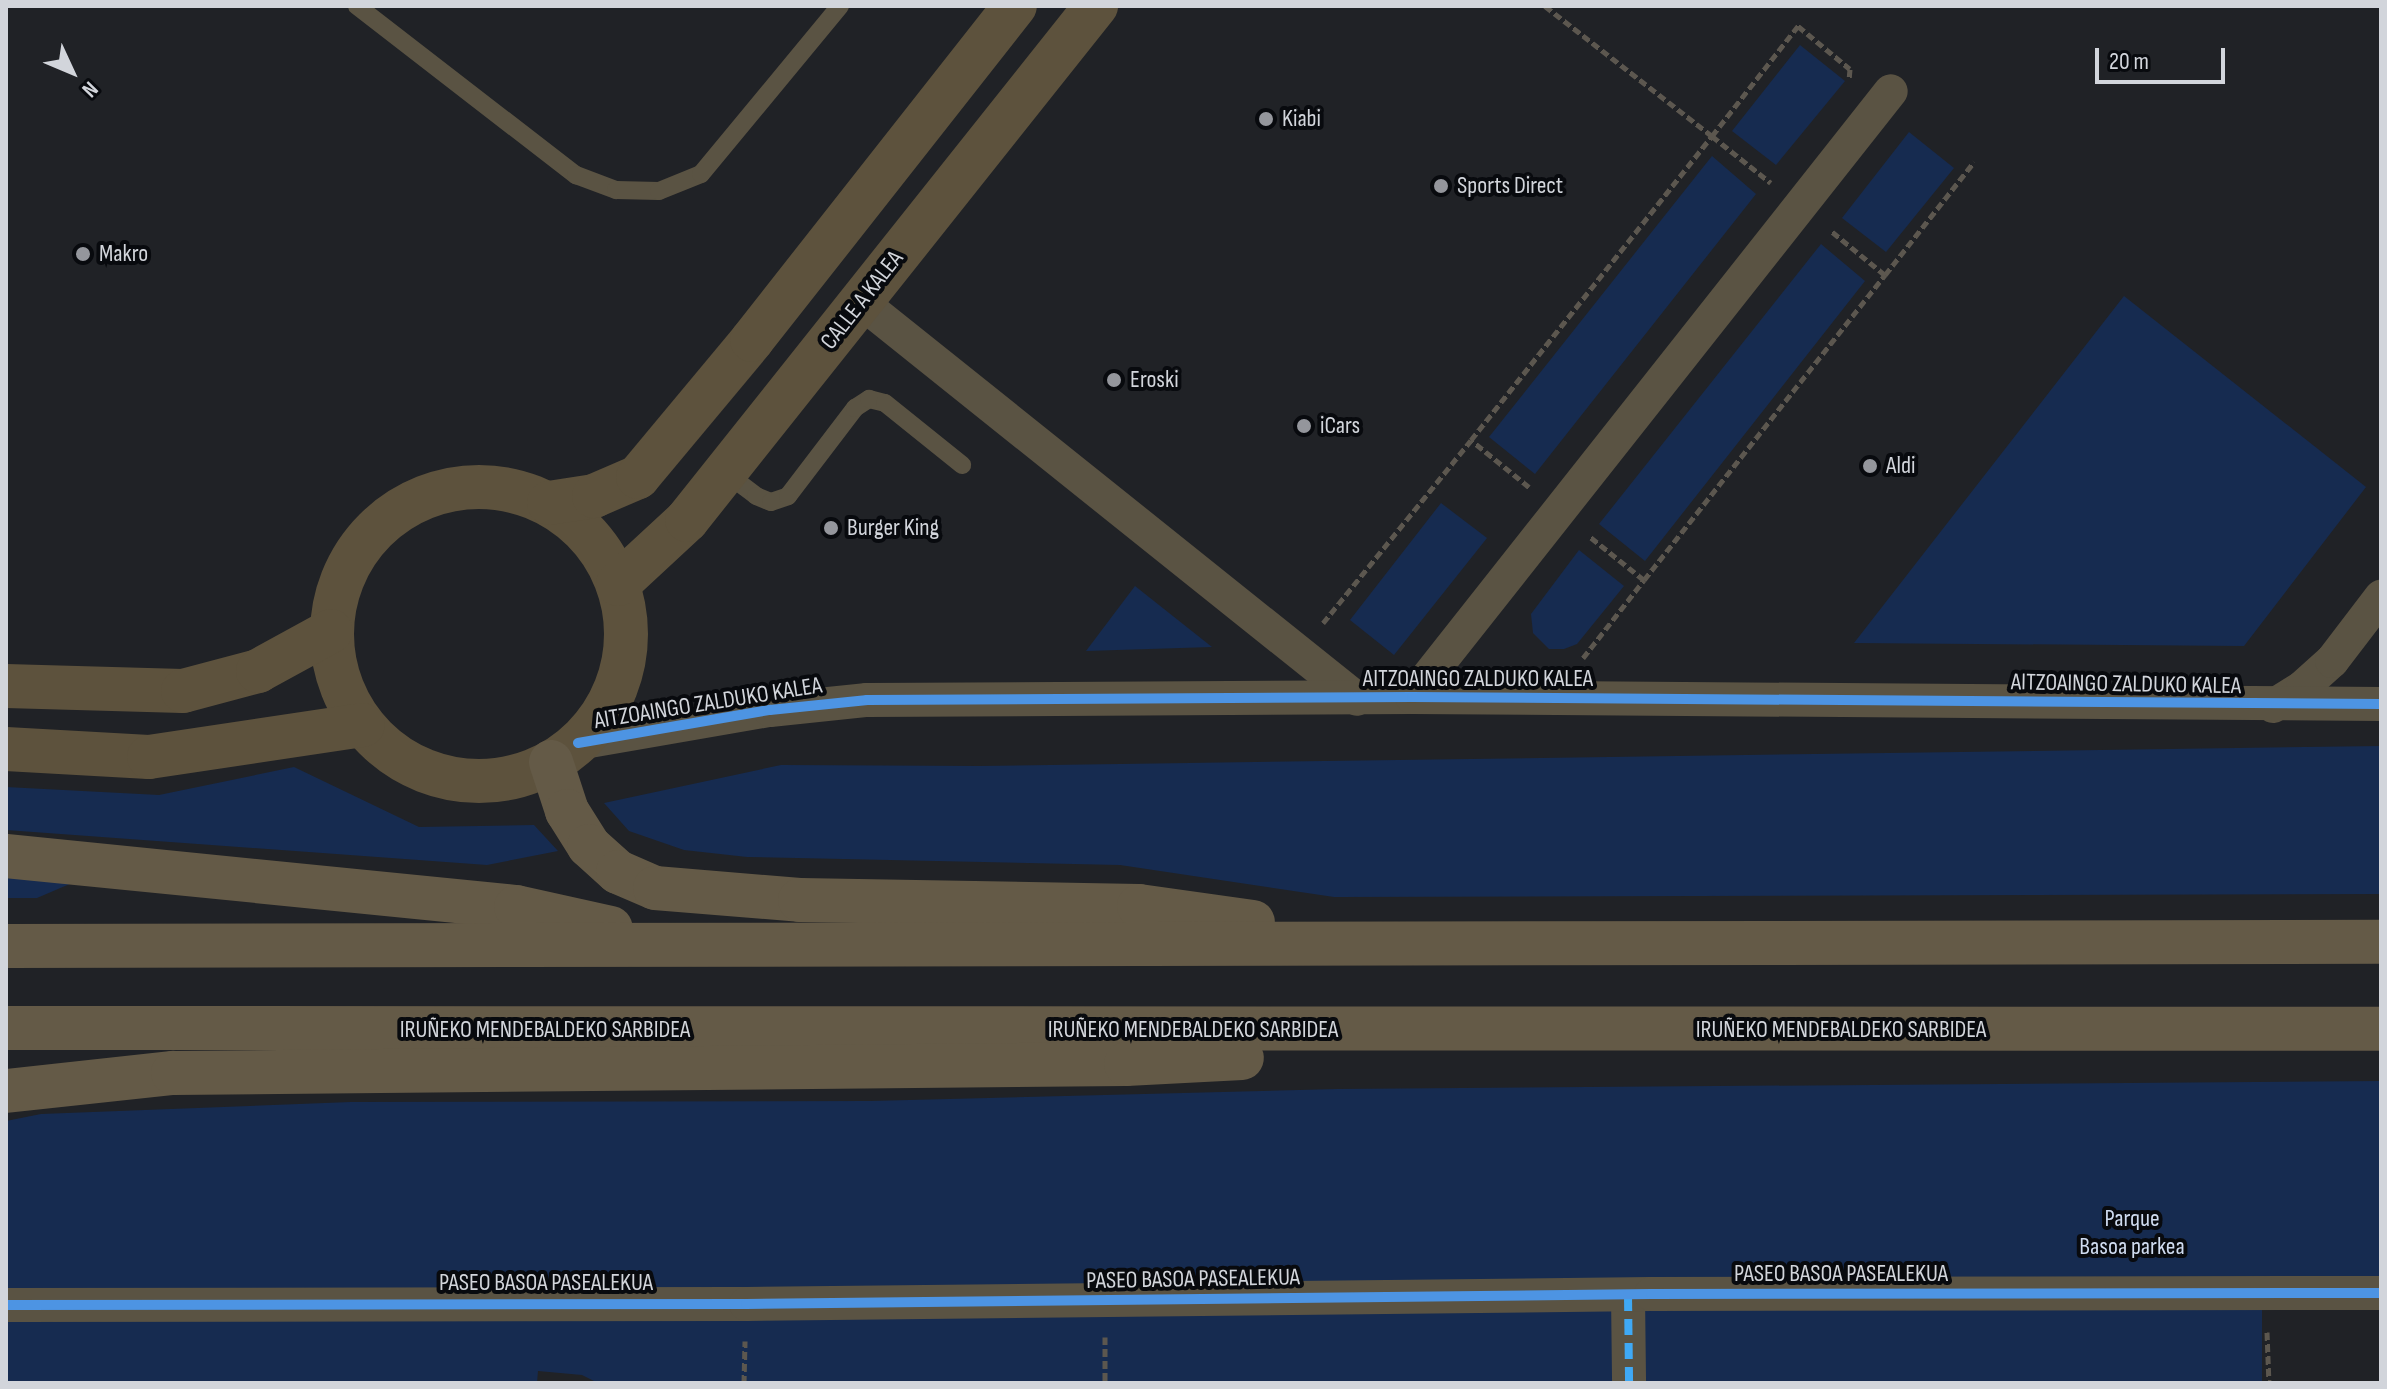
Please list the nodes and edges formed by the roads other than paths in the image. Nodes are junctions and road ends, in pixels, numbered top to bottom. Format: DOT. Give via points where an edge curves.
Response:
graph roads {
  1 [pos="357,6"];
  2 [pos="840,6"];
  3 [pos="1015,6"];
  4 [pos="1096,6"];
  5 [pos="1891,91"];
  6 [pos="861,302"];
  7 [pos="962,465"];
  8 [pos="726,473"];
  9 [pos="549,503"];
  10 [pos="618,584"];
  11 [pos="2381,597"];
  12 [pos="331,631"];
  13 [pos="6,686"];
  14 [pos="1412,697"];
  15 [pos="1357,699"];
  16 [pos="2381,704"];
  17 [pos="2272,706"];
  18 [pos="363,725"];
  19 [pos="6,749"];
  20 [pos="565,753"];
  21 [pos="6,856"];
  22 [pos="2381,942"];
  23 [pos="1402,944"];
  24 [pos="691,945"];
  25 [pos="6,946"];
  26 [pos="6,1028"];
  27 [pos="2381,1029"];
  28 [pos="1790,1030"];
  29 [pos="6,1091"];
  30 [pos="2381,1293"];
  31 [pos="1628,1295"];
  32 [pos="6,1305"];
  33 [pos="1629,1383"];
  1 -- 2 [label="lane" via="576,175 616,190 659,191 701,174"];
  3 -- 9 [label="street" via="638,477 594,496"];
  4 -- 6 [label="street, CALLE A KALEA"];
  5 -- 14 [label="street, AITZOAINGO ZALDUKO KALEA"];
  6 -- 8 [label="street, CALLE A KALEA"];
  6 -- 15 [label="street, AITZOAINGO ZALDUKO KALEA"];
  7 -- 8 [label="lane" via="885,403 869,399 855,408 788,496 771,502"];
  8 -- 10 [label="street, CALLE A KALEA" via="687,520"];
  9 -- 10 [label="street" via="602,551"];
  9 -- 12 [label="street" via="502,488 452,489 405,507 366,538 341,582"];
  10 -- 20 [label="street" via="626,626 622,669 606,709"];
  11 -- 17 [label="street, AITZOAINGO ZALDUKO KALEA" via="2332,661"];
  12 -- 13 [label="street" via="258,671 183,691"];
  12 -- 18 [label="street" via="339,681"];
  14 -- 15 [label="street, AITZOAINGO ZALDUKO KALEA"];
  14 -- 17 [label="street, AITZOAINGO ZALDUKO KALEA"];
  15 -- 20 [label="street, AITZOAINGO ZALDUKO KALEA" via="867,700 770,710"];
  16 -- 17 [label="street, AITZOAINGO ZALDUKO KALEA"];
  18 -- 19 [label="street" via="149,757"];
  18 -- 20 [label="street" via="396,756 437,776 483,781 528,773"];
  20 -- 23 [label="highway" via="567,811 589,846 618,872 655,888 800,900 1139,906"];
  21 -- 24 [label="highway" via="516,907"];
  22 -- 23 [label="highway"];
  23 -- 24 [label="highway"];
  24 -- 25 [label="highway"];
  26 -- 28 [label="highway, IRUÑEKO MENDEBALDEKO SARBIDEA"];
  27 -- 28 [label="highway, IRUÑEKO MENDEBALDEKO SARBIDEA"];
  28 -- 29 [label="highway" via="1126,1064 173,1073"];
  30 -- 31 [label="street, PASEO BASOA PASEALEKUA"];
  31 -- 32 [label="street, PASEO BASOA PASEALEKUA"];
  31 -- 33 [label="street"];
}
